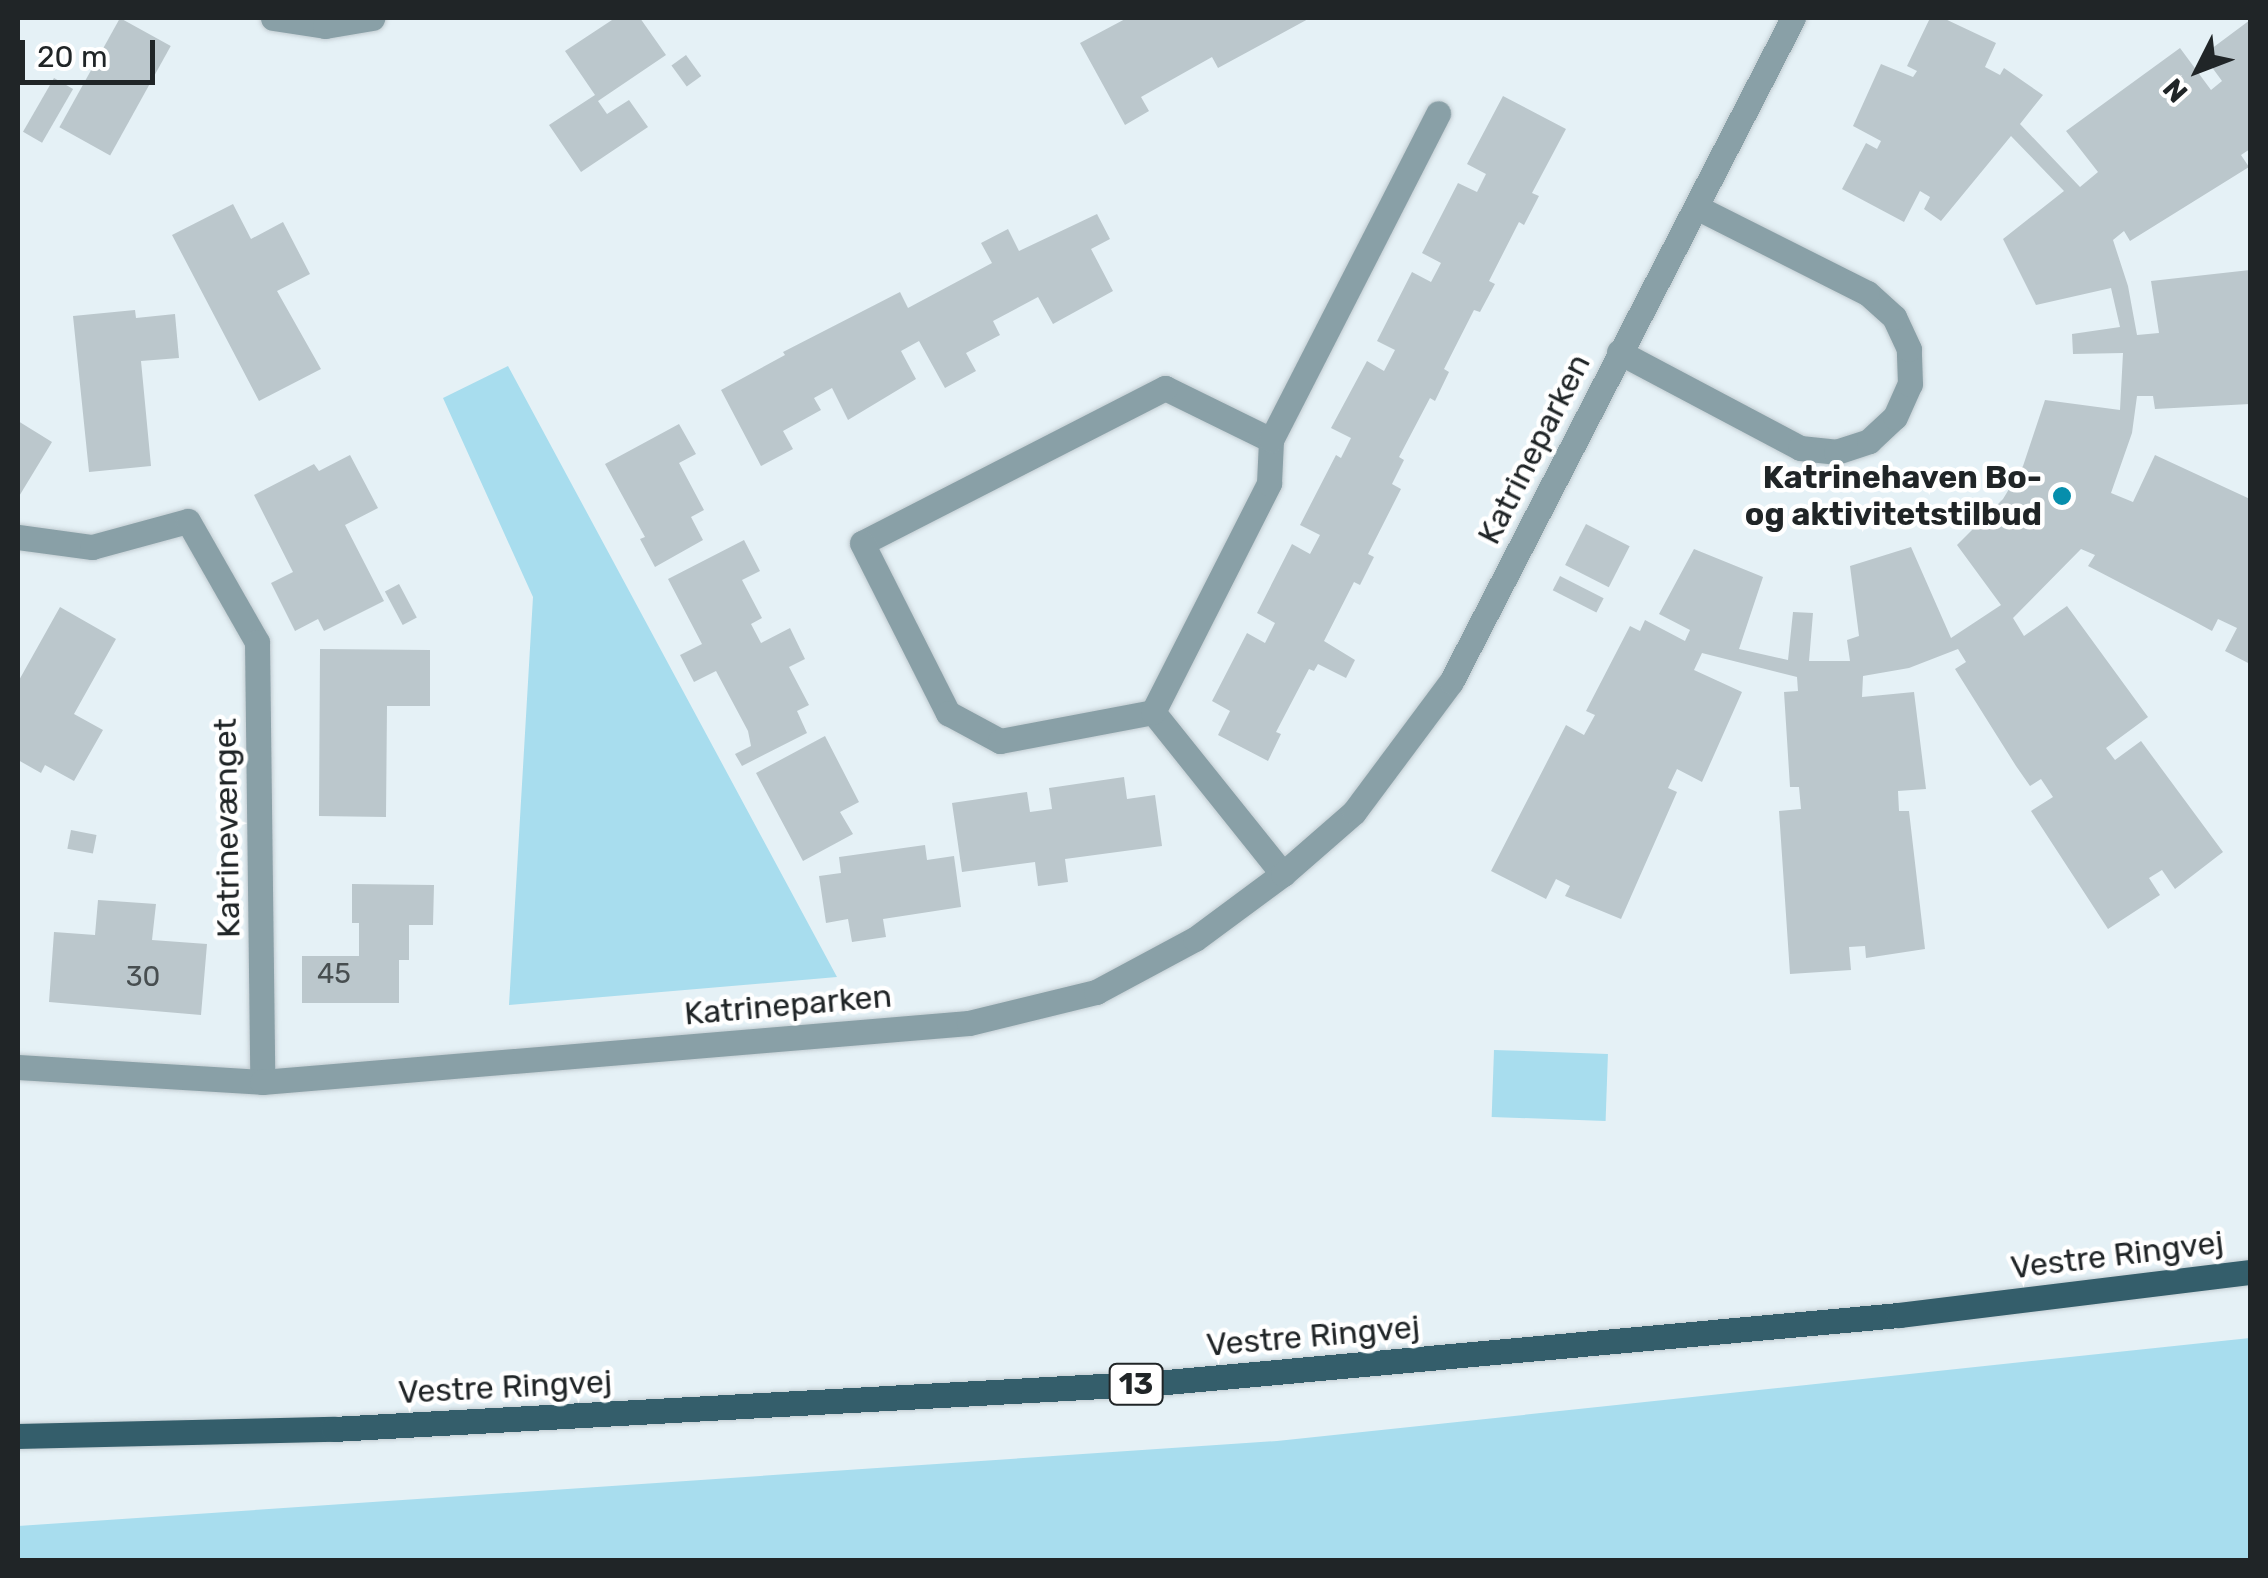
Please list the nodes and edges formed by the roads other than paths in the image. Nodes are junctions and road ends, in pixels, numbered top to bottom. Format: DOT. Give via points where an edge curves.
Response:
graph roads {
  1 [pos="274,18"];
  2 [pos="372,18"];
  3 [pos="1793,18"];
  4 [pos="1438,113"];
  5 [pos="1696,208"];
  6 [pos="1619,352"];
  7 [pos="1272,440"];
  8 [pos="18,537"];
  9 [pos="1152,712"];
  10 [pos="1283,874"];
  11 [pos="18,1067"];
  12 [pos="262,1082"];
  13 [pos="2250,1272"];
  14 [pos="18,1436"];
  1 -- 2 [label="street" via="325,26"];
  3 -- 5 [label="street, Katrineparken"];
  4 -- 7 [label="street"];
  5 -- 6 [label="street, Katrineparken"];
  5 -- 6 [label="street" via="1867,293 1894,317 1909,349 1910,384 1895,418 1869,441 1836,452 1800,448"];
  6 -- 10 [label="street, Katrineparken" via="1451,682 1354,812"];
  7 -- 9 [label="street" via="1270,482"];
  7 -- 9 [label="street" via="1165,388 862,543 948,713 1000,741"];
  8 -- 12 [label="street, Katrinevænget" via="92,547 188,521 257,642"];
  9 -- 10 [label="street"];
  10 -- 12 [label="street, Katrineparken" via="1195,940 1096,992 969,1023"];
  11 -- 12 [label="street"];
  13 -- 14 [label="main road, Vestre Ringvej / 13" via="1898,1314 1156,1383 333,1429"];
}
